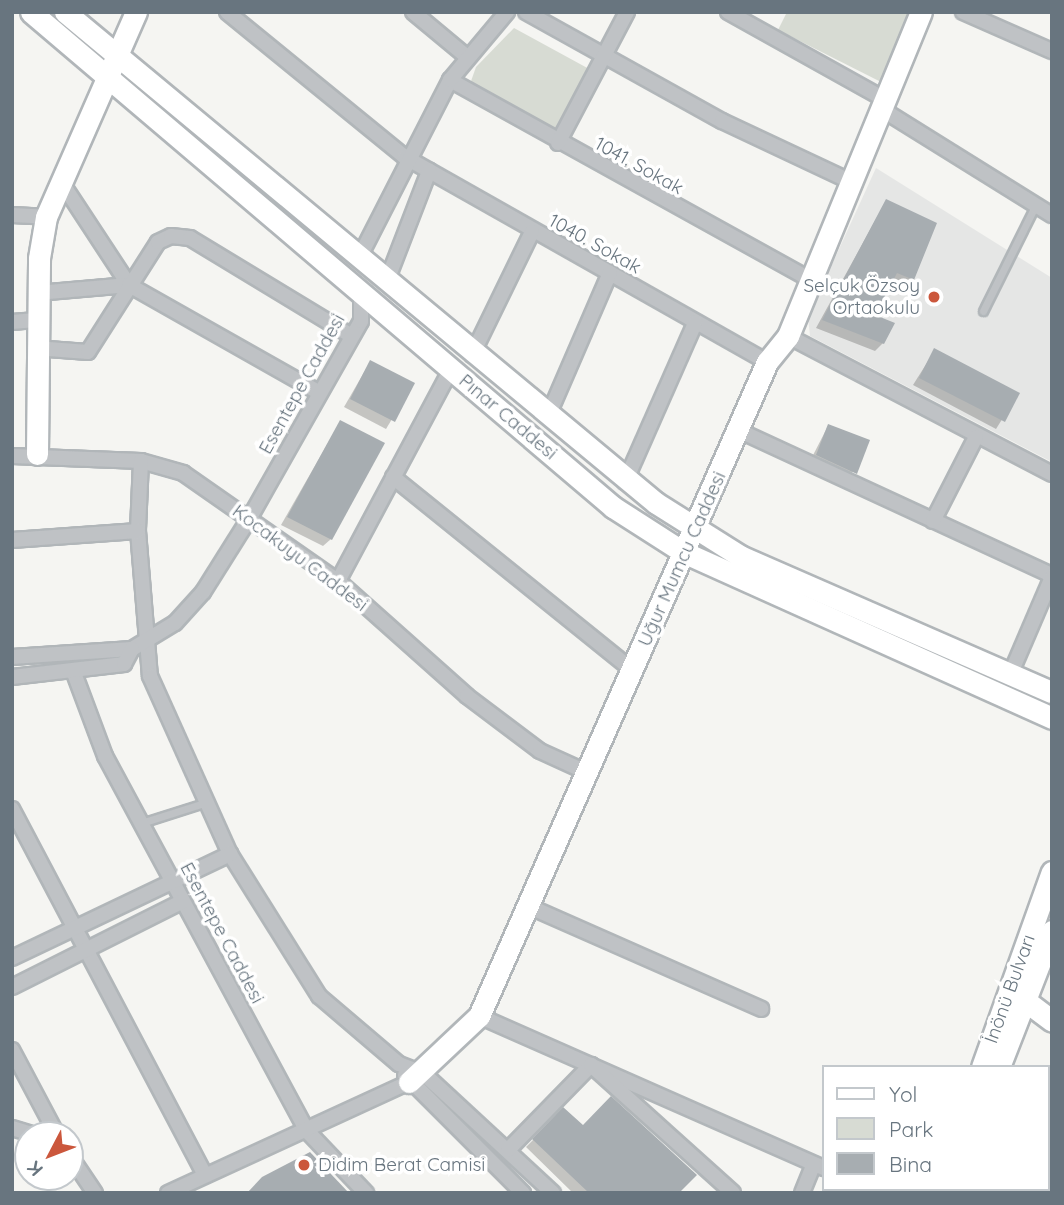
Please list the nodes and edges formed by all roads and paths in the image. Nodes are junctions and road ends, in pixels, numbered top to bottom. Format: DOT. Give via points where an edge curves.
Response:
graph roads {
  1 [pos="31,12"];
  2 [pos="65,12"];
  3 [pos="136,12"];
  4 [pos="227,12"];
  5 [pos="413,12"];
  6 [pos="507,12"];
  7 [pos="526,12"];
  8 [pos="627,12"];
  9 [pos="728,12"];
  10 [pos="921,12"];
  11 [pos="963,12"];
  12 [pos="1052,51"];
  13 [pos="603,54"];
  14 [pos="116,55"];
  15 [pos="466,56"];
  16 [pos="106,77"];
  17 [pos="450,80"];
  18 [pos="884,105"];
  19 [pos="558,143"];
  20 [pos="405,157"];
  21 [pos="429,171"];
  22 [pos="60,180"];
  23 [pos="854,183"];
  24 [pos="1052,197"];
  25 [pos="1036,204"];
  26 [pos="12,215"];
  27 [pos="1052,215"];
  28 [pos="46,216"];
  29 [pos="532,232"];
  30 [pos="360,256"];
  31 [pos="610,273"];
  32 [pos="388,278"];
  33 [pos="811,280"];
  34 [pos="129,285"];
  35 [pos="37,293"];
  36 [pos="361,293"];
  37 [pos="983,310"];
  38 [pos="36,320"];
  39 [pos="12,322"];
  40 [pos="695,323"];
  41 [pos="352,336"];
  42 [pos="788,336"];
  43 [pos="35,348"];
  44 [pos="472,355"];
  45 [pos="767,362"];
  46 [pos="451,369"];
  47 [pos="320,393"];
  48 [pos="548,416"];
  49 [pos="740,431"];
  50 [pos="976,437"];
  51 [pos="37,454"];
  52 [pos="12,456"];
  53 [pos="141,461"];
  54 [pos="1052,474"];
  55 [pos="393,477"];
  56 [pos="625,482"];
  57 [pos="249,519"];
  58 [pos="933,521"];
  59 [pos="695,529"];
  60 [pos="138,531"];
  61 [pos="12,540"];
  62 [pos="683,552"];
  63 [pos="1052,576"];
  64 [pos="338,581"];
  65 [pos="149,638"];
  66 [pos="132,649"];
  67 [pos="12,657"];
  68 [pos="633,671"];
  69 [pos="74,673"];
  70 [pos="1010,675"];
  71 [pos="12,677"];
  72 [pos="1052,692"];
  73 [pos="1052,718"];
  74 [pos="586,772"];
  75 [pos="204,803"];
  76 [pos="12,809"];
  77 [pos="141,822"];
  78 [pos="230,854"];
  79 [pos="1052,872"];
  80 [pos="173,880"];
  81 [pos="183,901"];
  82 [pos="528,906"];
  83 [pos="72,927"];
  84 [pos="1052,931"];
  85 [pos="82,949"];
  86 [pos="12,958"];
  87 [pos="12,987"];
  88 [pos="1024,999"];
  89 [pos="761,1009"];
  90 [pos="479,1016"];
  91 [pos="1052,1021"];
  92 [pos="12,1050"];
  93 [pos="591,1065"];
  94 [pos="983,1065"];
  95 [pos="1000,1065"];
  96 [pos="410,1073"];
  97 [pos="50,1121"];
  98 [pos="307,1131"];
  99 [pos="508,1150"];
  100 [pos="819,1166"];
  101 [pos="205,1175"];
  102 [pos="168,1193"];
  103 [pos="366,1193"];
  104 [pos="523,1193"];
  105 [pos="553,1193"];
  106 [pos="733,1193"];
  107 [pos="802,1193"];
  1 -- 16 [label="main road, Pınar Caddesi"];
  2 -- 14 [label="main road, Pınar Caddesi"];
  3 -- 14 [label="main road"];
  4 -- 20 [label="street, 1040. Sokak"];
  5 -- 15 [label="street"];
  6 -- 15 [label="street"];
  7 -- 13 [label="street"];
  8 -- 13 [label="street"];
  9 -- 18 [label="street"];
  10 -- 18 [label="main road, Uğur Mumcu Caddesi"];
  11 -- 12 [label="street"];
  13 -- 19 [label="street"];
  13 -- 23 [label="street" via="722,121"];
  14 -- 16 [label="main road"];
  14 -- 30 [label="main road, Pınar Caddesi"];
  15 -- 17 [label="street"];
  16 -- 22 [label="main road"];
  16 -- 36 [label="main road, Pınar Caddesi"];
  17 -- 19 [label="street, 1041. Sokak"];
  17 -- 20 [label="street"];
  18 -- 23 [label="main road, Uğur Mumcu Caddesi"];
  18 -- 25 [label="street"];
  19 -- 33 [label="street, 1041. Sokak"];
  20 -- 21 [label="street, 1040. Sokak"];
  20 -- 30 [label="street"];
  21 -- 29 [label="street, 1040. Sokak"];
  21 -- 32 [label="street"];
  22 -- 28 [label="main road"];
  22 -- 34 [label="street"];
  23 -- 33 [label="main road, Uğur Mumcu Caddesi"];
  24 -- 25 [label="street"];
  25 -- 27 [label="street"];
  25 -- 37 [label="lane"];
  26 -- 28 [label="street"];
  28 -- 35 [label="main road"];
  29 -- 31 [label="street, 1040. Sokak"];
  29 -- 44 [label="street"];
  30 -- 32 [label="main road, Pınar Caddesi"];
  30 -- 36 [label="main road"];
  31 -- 40 [label="street, 1040. Sokak"];
  31 -- 48 [label="street"];
  32 -- 36 [label="main road"];
  32 -- 44 [label="main road, Pınar Caddesi"];
  33 -- 42 [label="main road, Uğur Mumcu Caddesi"];
  34 -- 35 [label="street"];
  34 -- 41 [label="street" via="158,242 190,238"];
  34 -- 43 [label="street" via="88,352"];
  34 -- 47 [label="street"];
  35 -- 38 [label="main road"];
  36 -- 41 [label="street, Esentepe Caddesi" via="361,321"];
  36 -- 46 [label="main road, Pınar Caddesi"];
  38 -- 39 [label="street"];
  38 -- 43 [label="main road"];
  40 -- 45 [label="street, 1040. Sokak"];
  40 -- 56 [label="street"];
  41 -- 47 [label="street, Esentepe Caddesi"];
  42 -- 45 [label="main road, Uğur Mumcu Caddesi"];
  42 -- 50 [label="street"];
  43 -- 51 [label="main road"];
  44 -- 48 [label="main road, Pınar Caddesi"];
  45 -- 49 [label="main road, Uğur Mumcu Caddesi"];
  46 -- 55 [label="street"];
  46 -- 62 [label="main road, Pınar Caddesi" via="613,507"];
  47 -- 57 [label="street, Esentepe Caddesi"];
  48 -- 56 [label="main road, Pınar Caddesi"];
  49 -- 58 [label="street"];
  49 -- 59 [label="main road, Uğur Mumcu Caddesi"];
  50 -- 54 [label="street"];
  50 -- 58 [label="street"];
  51 -- 52 [label="street, Kocakuyu Caddesi"];
  51 -- 53 [label="street, Kocakuyu Caddesi"];
  53 -- 57 [label="street, Kocakuyu Caddesi" via="183,473"];
  53 -- 60 [label="street"];
  55 -- 64 [label="street"];
  55 -- 68 [label="street"];
  56 -- 59 [label="main road, Pınar Caddesi"];
  57 -- 64 [label="street, Kocakuyu Caddesi"];
  57 -- 65 [label="street, Esentepe Caddesi" via="203,592 175,623"];
  58 -- 63 [label="street"];
  59 -- 62 [label="main road, Uğur Mumcu Caddesi"];
  59 -- 70 [label="main road, Pınar Caddesi" via="740,556"];
  60 -- 61 [label="street"];
  60 -- 65 [label="street"];
  62 -- 68 [label="main road, Uğur Mumcu Caddesi"];
  62 -- 73 [label="main road, Pınar Caddesi"];
  63 -- 70 [label="street"];
  64 -- 74 [label="street, Kocakuyu Caddesi" via="467,696 540,751"];
  65 -- 66 [label="street, Esentepe Caddesi"];
  65 -- 75 [label="street" via="150,676"];
  66 -- 67 [label="street"];
  66 -- 69 [label="street, Esentepe Caddesi" via="124,664"];
  68 -- 74 [label="main road, Uğur Mumcu Caddesi"];
  69 -- 71 [label="street"];
  69 -- 77 [label="street, Esentepe Caddesi" via="105,756"];
  70 -- 72 [label="main road, Pınar Caddesi"];
  74 -- 82 [label="main road, Uğur Mumcu Caddesi"];
  75 -- 77 [label="lane"];
  75 -- 78 [label="street"];
  76 -- 83 [label="street"];
  77 -- 80 [label="street, Esentepe Caddesi"];
  78 -- 80 [label="street"];
  78 -- 96 [label="street" via="319,996"];
  79 -- 94 [label="main road, İnönü Bulvarı"];
  80 -- 81 [label="street, Esentepe Caddesi"];
  80 -- 83 [label="street"];
  81 -- 85 [label="street"];
  81 -- 98 [label="street, Esentepe Caddesi"];
  82 -- 89 [label="street"];
  82 -- 90 [label="main road, Uğur Mumcu Caddesi"];
  83 -- 85 [label="street"];
  83 -- 86 [label="street"];
  84 -- 88 [label="main road, İnönü Bulvarı"];
  85 -- 87 [label="street"];
  85 -- 101 [label="street"];
  88 -- 91 [label="main road"];
  88 -- 95 [label="main road, İnönü Bulvarı"];
  90 -- 93 [label="street"];
  90 -- 96 [label="main road, Uğur Mumcu Caddesi"];
  92 -- 97 [label="street"];
  93 -- 99 [label="street"];
  93 -- 100 [label="street"];
  93 -- 106 [label="street"];
  96 -- 98 [label="street"];
  96 -- 99 [label="street"];
  96 -- 104 [label="street"];
  98 -- 101 [label="street"];
  98 -- 103 [label="street, Esentepe Caddesi"];
  99 -- 105 [label="street"];
  100 -- 107 [label="street"];
  101 -- 102 [label="street"];
}
